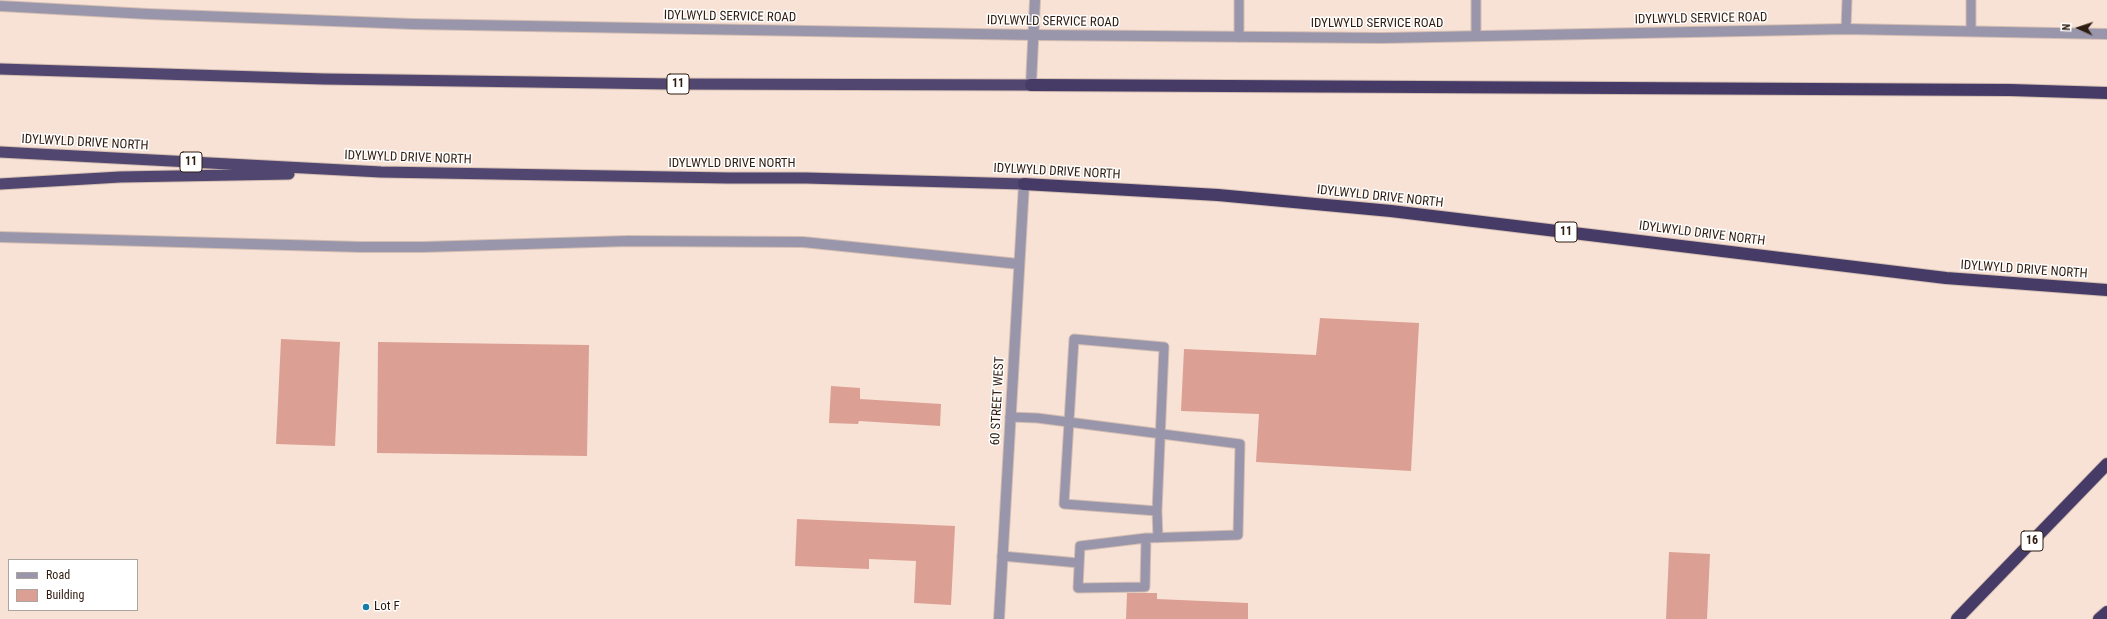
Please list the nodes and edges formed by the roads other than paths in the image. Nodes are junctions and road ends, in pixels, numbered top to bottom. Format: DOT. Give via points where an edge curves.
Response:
graph roads {
  1 [pos="1035,0"];
  2 [pos="1239,0"];
  3 [pos="1476,0"];
  4 [pos="1847,0"];
  5 [pos="1971,0"];
  6 [pos="0,6"];
  7 [pos="1846,29"];
  8 [pos="1971,30"];
  9 [pos="2107,34"];
  10 [pos="1034,35"];
  11 [pos="1476,36"];
  12 [pos="1238,37"];
  13 [pos="0,69"];
  14 [pos="1031,85"];
  15 [pos="2107,93"];
  16 [pos="0,152"];
  17 [pos="381,172"];
  18 [pos="0,184"];
  19 [pos="1024,184"];
  20 [pos="0,237"];
  21 [pos="1019,264"];
  22 [pos="2107,290"];
  23 [pos="1010,417"];
  24 [pos="1069,422"];
  25 [pos="1160,434"];
  26 [pos="2107,464"];
  27 [pos="1157,511"];
  28 [pos="1146,538"];
  29 [pos="1158,538"];
  30 [pos="1002,556"];
  31 [pos="1079,563"];
  32 [pos="2107,612"];
  33 [pos="999,619"];
  34 [pos="1957,619"];
  35 [pos="2099,619"];
  1 -- 10 [label="street"];
  2 -- 12 [label="lane"];
  3 -- 11 [label="lane"];
  4 -- 7 [label="lane"];
  5 -- 8 [label="lane"];
  6 -- 10 [label="street, IDYLWYLD SERVICE ROAD" via="413,24"];
  7 -- 8 [label="street, IDYLWYLD SERVICE ROAD"];
  7 -- 11 [label="street, IDYLWYLD SERVICE ROAD"];
  8 -- 9 [label="street, IDYLWYLD SERVICE ROAD"];
  10 -- 12 [label="street, IDYLWYLD SERVICE ROAD"];
  10 -- 14 [label="street"];
  11 -- 12 [label="street, IDYLWYLD SERVICE ROAD"];
  13 -- 14 [label="highway, 11" via="332,79 655,84"];
  14 -- 15 [label="highway, 11" via="2010,90"];
  16 -- 17 [label="highway, IDYLWYLD DRIVE NORTH / 11"];
  17 -- 18 [label="highway" via="120,177"];
  17 -- 19 [label="highway, IDYLWYLD DRIVE NORTH / 11"];
  19 -- 21 [label="street, 60 STREET WEST"];
  19 -- 22 [label="highway, IDYLWYLD DRIVE NORTH / 11" via="1218,195 1391,211 1946,278"];
  20 -- 21 [label="street" via="361,247 636,241 803,242"];
  21 -- 23 [label="street, 60 STREET WEST"];
  23 -- 24 [label="lane"];
  23 -- 30 [label="street, 60 STREET WEST"];
  24 -- 25 [label="lane"];
  24 -- 25 [label="lane" via="1074,339 1164,347"];
  24 -- 27 [label="lane" via="1064,504"];
  25 -- 27 [label="lane"];
  25 -- 29 [label="lane" via="1240,444 1238,535"];
  26 -- 34 [label="highway, 16"];
  27 -- 29 [label="lane"];
  28 -- 29 [label="lane"];
  28 -- 31 [label="lane" via="1080,546"];
  28 -- 31 [label="lane" via="1145,587 1078,588"];
  30 -- 31 [label="lane"];
  30 -- 33 [label="street, 60 STREET WEST"];
  32 -- 35 [label="highway"];
}
